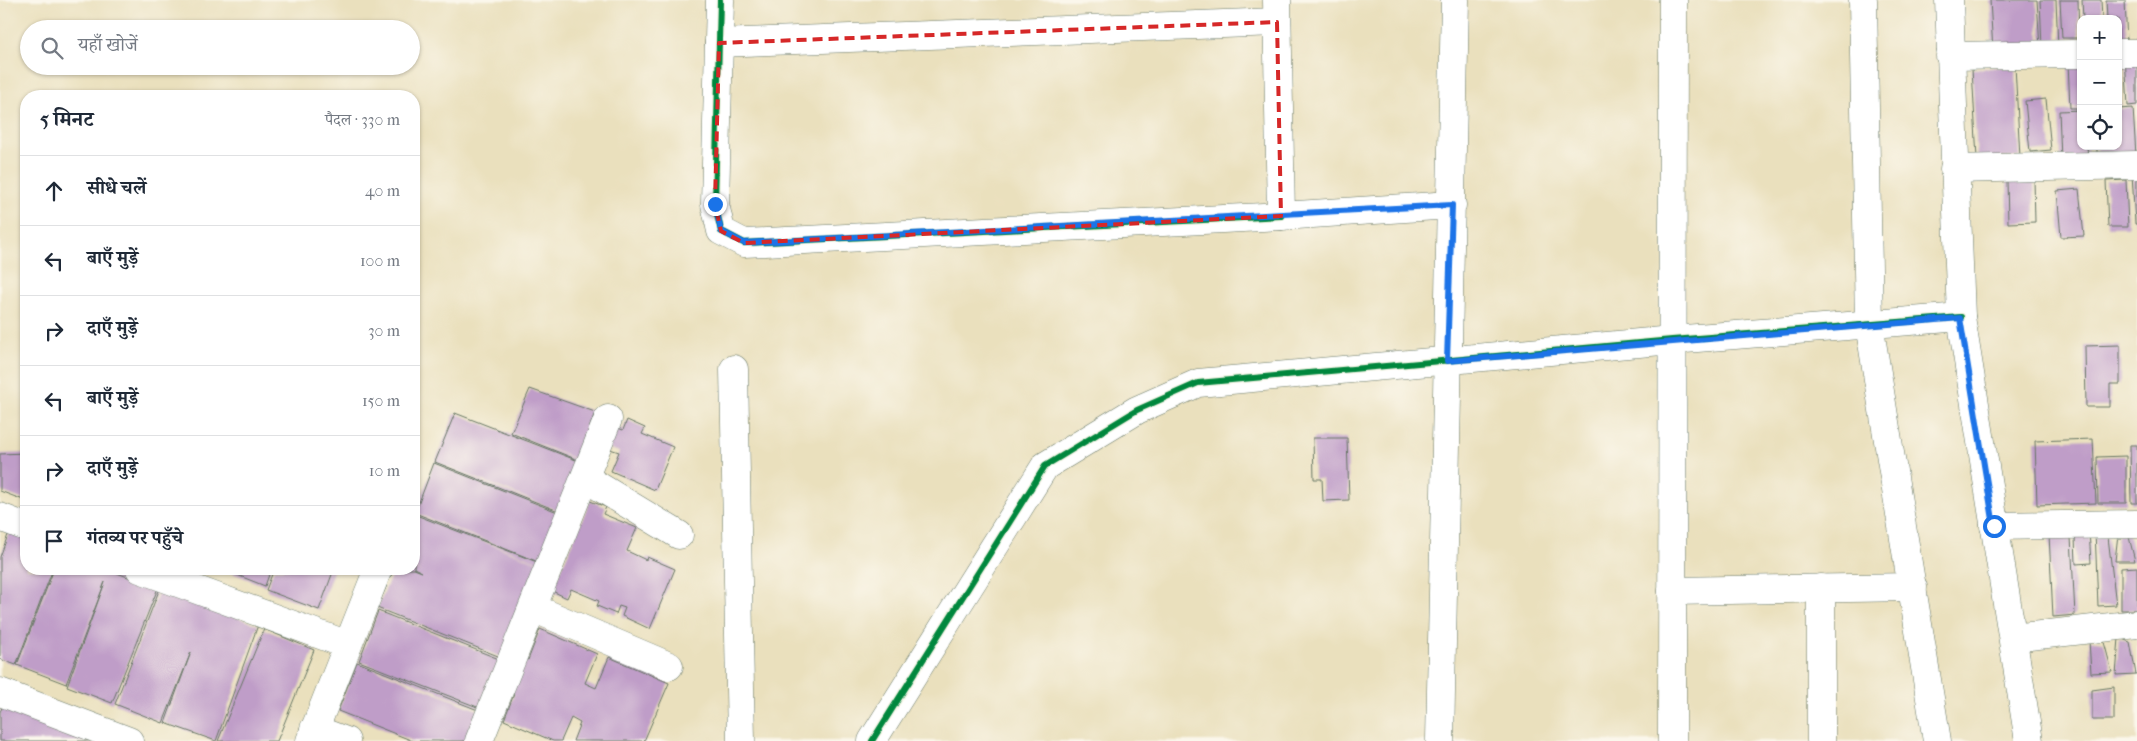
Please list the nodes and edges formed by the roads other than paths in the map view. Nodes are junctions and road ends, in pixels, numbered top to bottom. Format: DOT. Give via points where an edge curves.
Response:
graph roads {
  1 [pos="720,0"];
  2 [pos="1456,0"];
  3 [pos="1673,0"];
  4 [pos="1863,0"];
  5 [pos="1949,0"];
  6 [pos="1277,11"];
  7 [pos="719,43"];
  8 [pos="2122,53"];
  9 [pos="2137,53"];
  10 [pos="2077,54"];
  11 [pos="1950,56"];
  12 [pos="2137,165"];
  13 [pos="1954,169"];
  14 [pos="1452,205"];
  15 [pos="1281,216"];
  16 [pos="1960,318"];
  17 [pos="1869,324"];
  18 [pos="1672,340"];
  19 [pos="1447,361"];
  20 [pos="734,369"];
  21 [pos="608,419"];
  22 [pos="584,478"];
  23 [pos="0,517"];
  24 [pos="2137,524"];
  25 [pos="20,525"];
  26 [pos="1994,526"];
  27 [pos="678,535"];
  28 [pos="156,575"];
  29 [pos="376,575"];
  30 [pos="1913,587"];
  31 [pos="1821,588"];
  32 [pos="1672,591"];
  33 [pos="532,608"];
  34 [pos="2137,624"];
  35 [pos="2013,638"];
  36 [pos="348,645"];
  37 [pos="669,666"];
  38 [pos="0,692"];
  39 [pos="312,735"];
  40 [pos="129,741"];
  41 [pos="346,741"];
  42 [pos="479,741"];
  43 [pos="741,741"];
  44 [pos="872,741"];
  45 [pos="1440,741"];
  46 [pos="1672,741"];
  47 [pos="1821,741"];
  48 [pos="1937,741"];
  49 [pos="2029,741"];
  1 -- 7 [label="street"];
  2 -- 14 [label="street"];
  3 -- 18 [label="street"];
  4 -- 17 [label="street"];
  5 -- 11 [label="street"];
  6 -- 7 [label="street"];
  6 -- 15 [label="street"];
  7 -- 15 [label="street" via="715,204 721,231 744,243"];
  8 -- 9 [label="street"];
  10 -- 11 [label="street"];
  11 -- 13 [label="street"];
  12 -- 13 [label="street"];
  13 -- 16 [label="street"];
  14 -- 15 [label="street"];
  14 -- 19 [label="street"];
  16 -- 17 [label="street"];
  16 -- 26 [label="street"];
  17 -- 18 [label="street"];
  17 -- 30 [label="street"];
  18 -- 19 [label="street"];
  18 -- 32 [label="street"];
  19 -- 44 [label="street" via="1198,383 1137,410 1045,466"];
  19 -- 45 [label="street"];
  20 -- 43 [label="street"];
  21 -- 22 [label="street"];
  22 -- 27 [label="street"];
  22 -- 33 [label="street"];
  23 -- 25 [label="street"];
  24 -- 26 [label="street"];
  26 -- 35 [label="street"];
  28 -- 36 [label="street"];
  29 -- 36 [label="street"];
  30 -- 31 [label="street"];
  30 -- 48 [label="street"];
  31 -- 32 [label="street"];
  31 -- 47 [label="street"];
  32 -- 46 [label="street"];
  33 -- 37 [label="street"];
  33 -- 42 [label="street"];
  34 -- 35 [label="street"];
  35 -- 49 [label="street"];
  36 -- 39 [label="street"];
  38 -- 40 [label="street"];
  39 -- 41 [label="street"];
}
